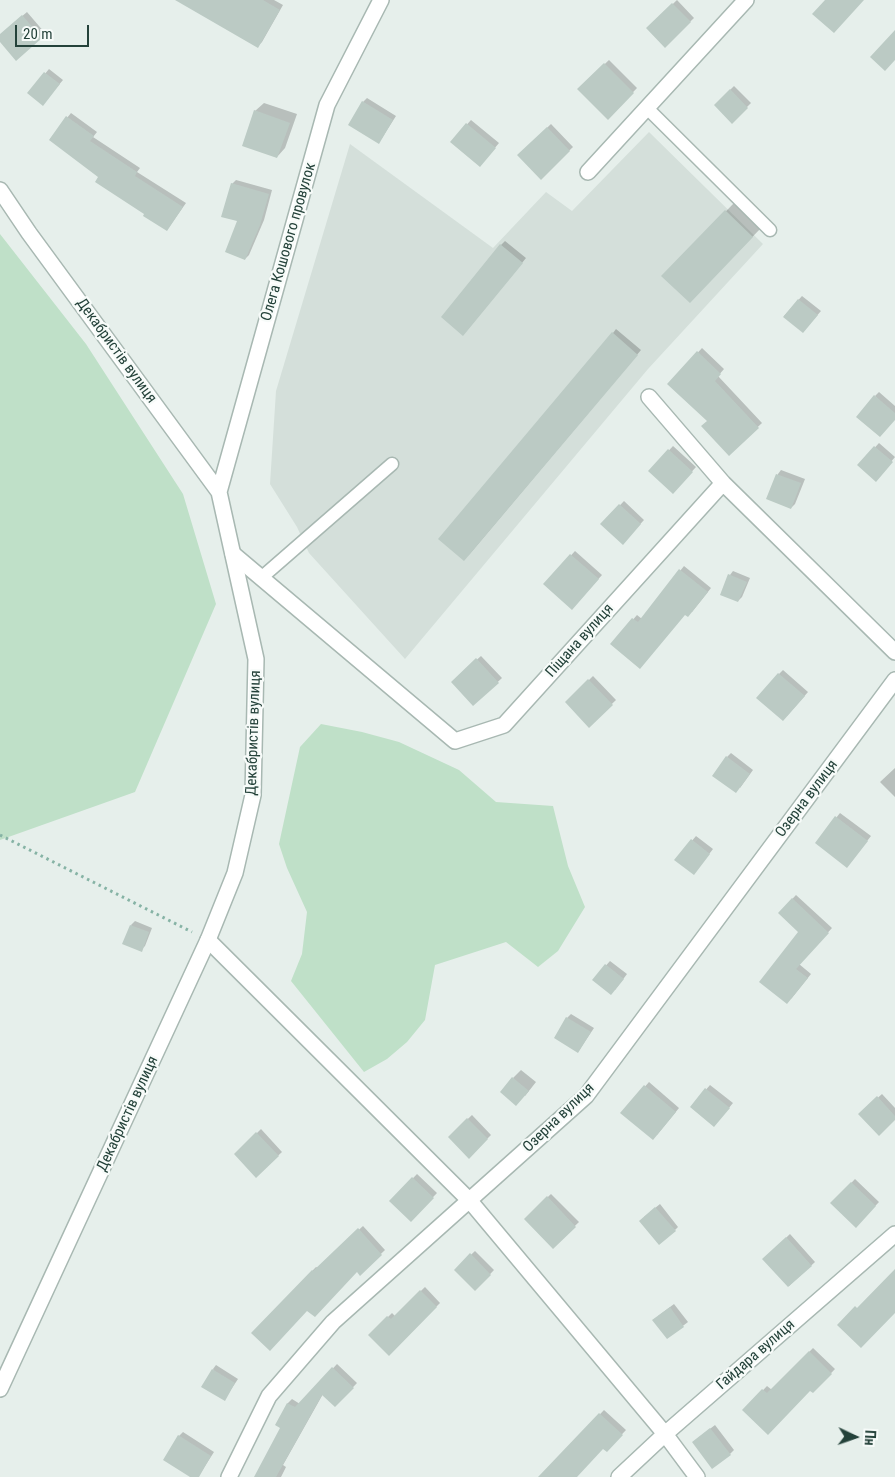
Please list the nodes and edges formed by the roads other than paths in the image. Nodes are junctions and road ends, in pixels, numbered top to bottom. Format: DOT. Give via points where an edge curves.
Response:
graph roads {
  1 [pos="381,0"];
  2 [pos="746,0"];
  3 [pos="647,108"];
  4 [pos="588,172"];
  5 [pos="0,190"];
  6 [pos="770,230"];
  7 [pos="649,397"];
  8 [pos="392,464"];
  9 [pos="723,483"];
  10 [pos="219,492"];
  11 [pos="233,554"];
  12 [pos="261,578"];
  13 [pos="895,652"];
  14 [pos="895,680"];
  15 [pos="208,940"];
  16 [pos="470,1201"];
  17 [pos="895,1234"];
  18 [pos="0,1389"];
  19 [pos="665,1434"];
  20 [pos="229,1477"];
  21 [pos="619,1477"];
  22 [pos="697,1477"];
  1 -- 10 [label="street, Олега Кошового провулок" via="327,105"];
  2 -- 3 [label="street"];
  3 -- 4 [label="street"];
  3 -- 6 [label="lane"];
  5 -- 10 [label="street, Декабристів вулиця"];
  7 -- 9 [label="street"];
  8 -- 12 [label="lane"];
  9 -- 12 [label="street, Піщана вулиця" via="504,725 455,741"];
  9 -- 13 [label="street"];
  10 -- 11 [label="street, Декабристів вулиця"];
  11 -- 12 [label="street, Піщана вулиця"];
  11 -- 15 [label="street, Декабристів вулиця" via="256,658 253,795 235,872"];
  14 -- 16 [label="street, Озерна вулиця" via="586,1096"];
  15 -- 16 [label="street"];
  15 -- 18 [label="street, Декабристів вулиця"];
  16 -- 19 [label="street"];
  16 -- 20 [label="street, Озерна вулиця" via="333,1322 268,1396"];
  17 -- 19 [label="street, Гайдара вулиця"];
  19 -- 21 [label="street, Гайдара вулиця"];
  19 -- 22 [label="street"];
}
